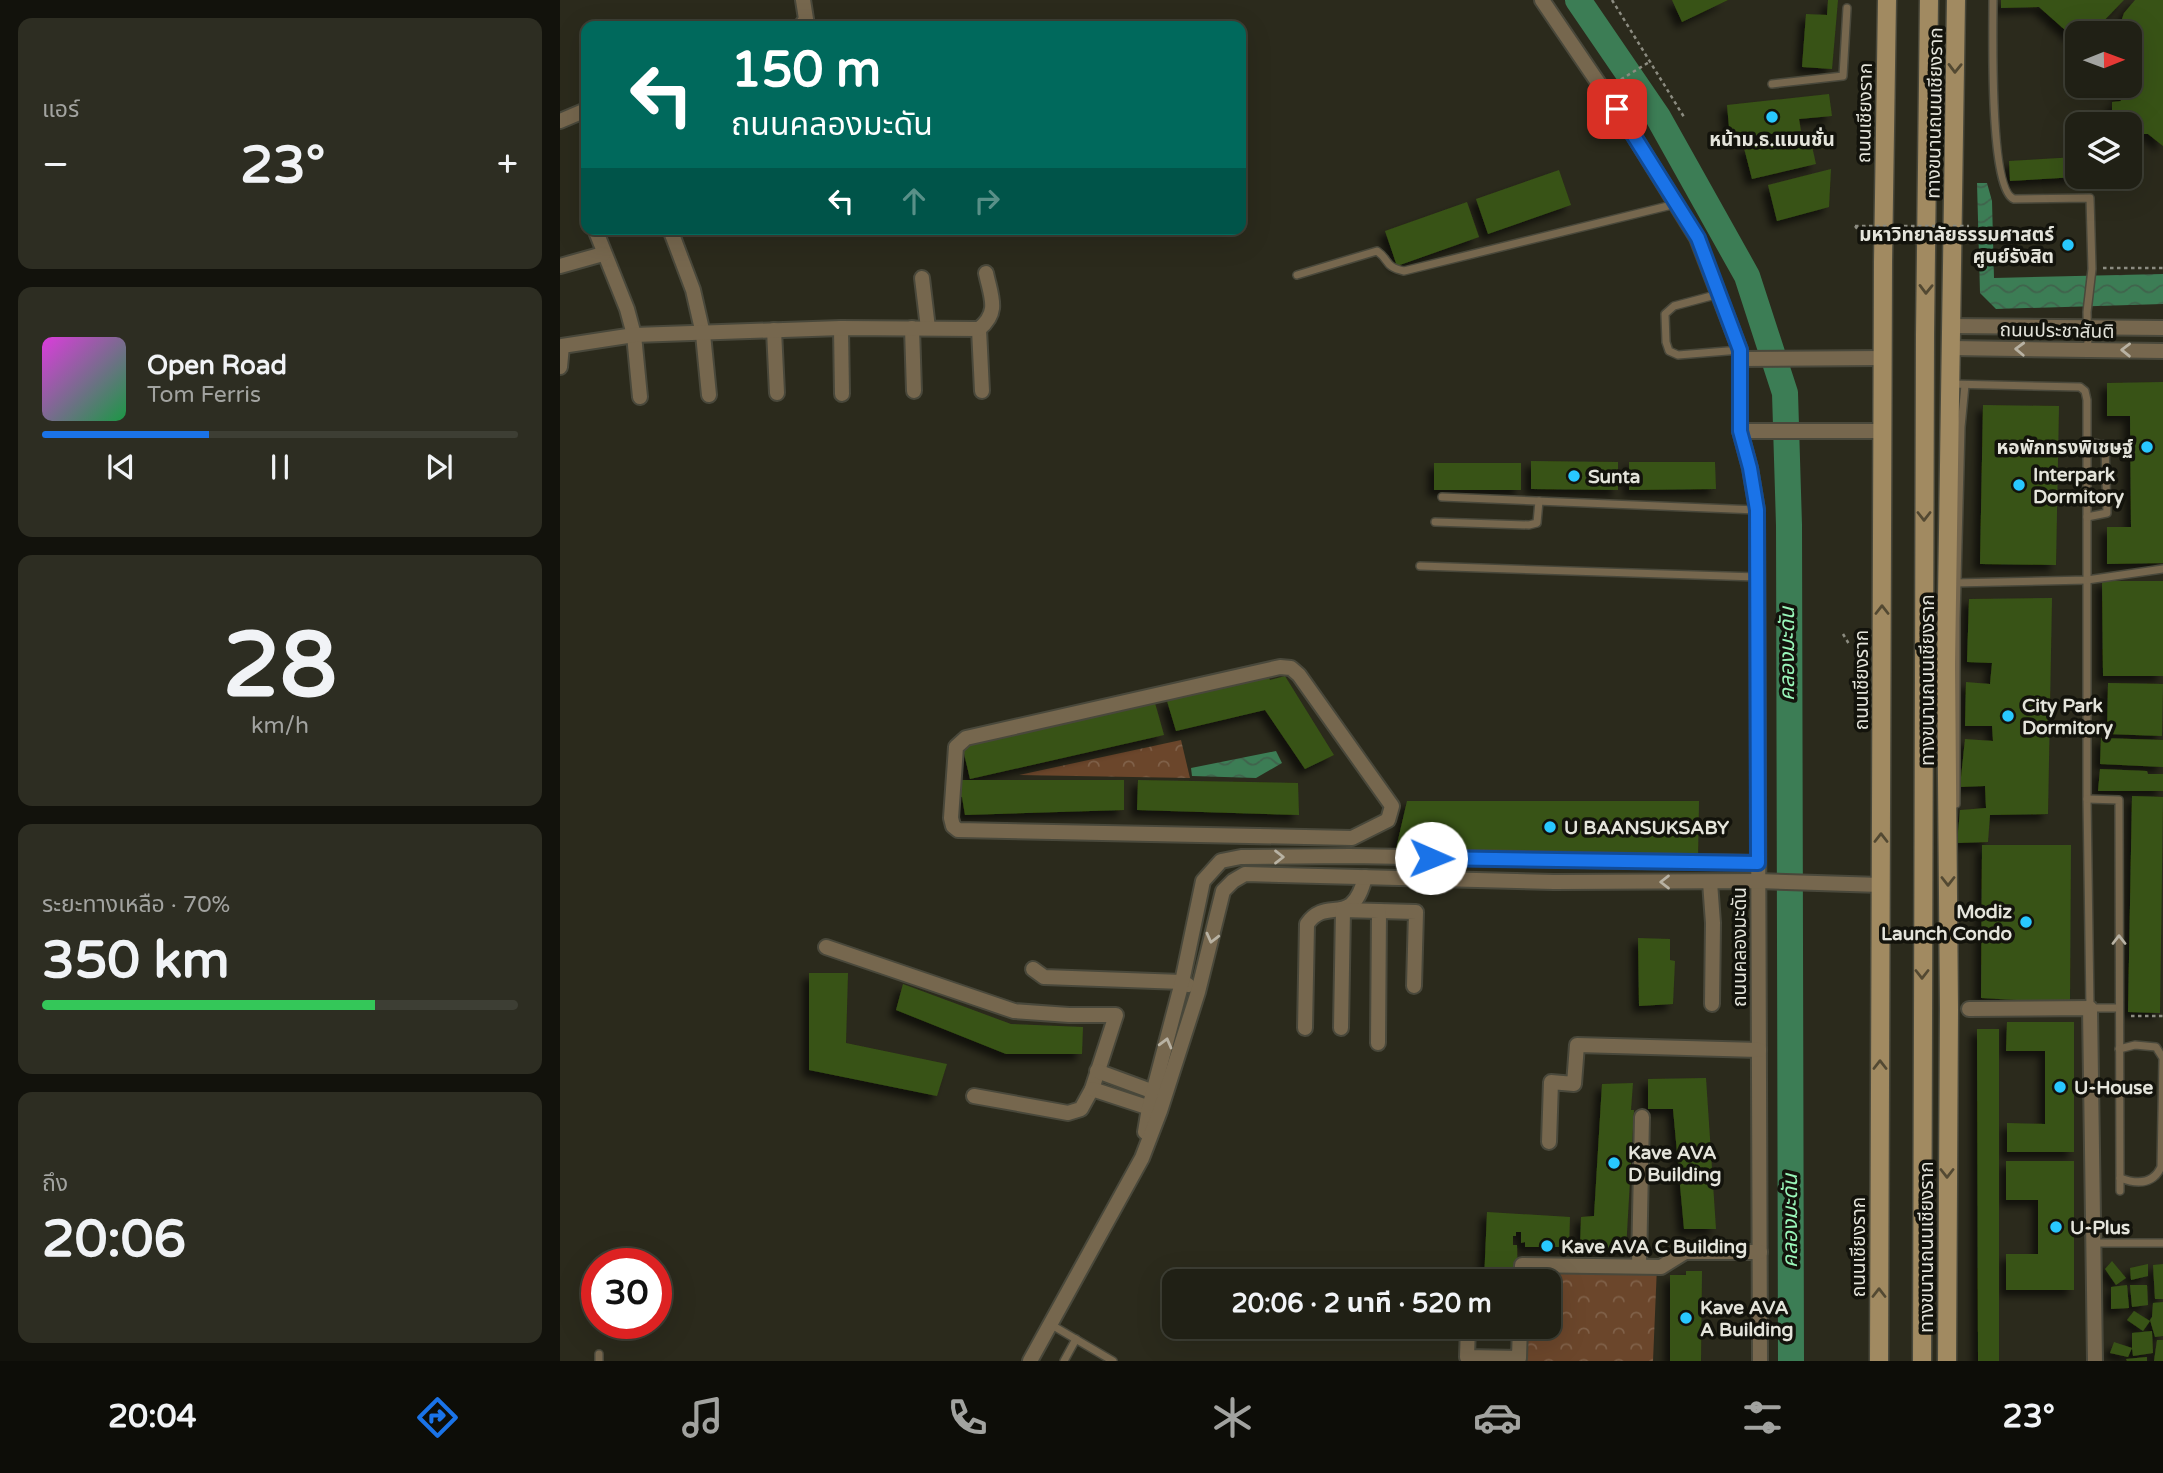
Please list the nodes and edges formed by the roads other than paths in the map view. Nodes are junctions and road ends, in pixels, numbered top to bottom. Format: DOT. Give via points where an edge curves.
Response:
graph roads {
  1 [pos="803,0"];
  2 [pos="1542,0"];
  3 [pos="1887,0"];
  4 [pos="1930,0"];
  5 [pos="1956,0"];
  6 [pos="1993,0"];
  7 [pos="1847,8"];
  8 [pos="805,21"];
  9 [pos="1772,84"];
  10 [pos="581,112"];
  11 [pos="560,121"];
  12 [pos="1676,204"];
  13 [pos="596,235"];
  14 [pos="672,235"];
  15 [pos="603,254"];
  16 [pos="560,266"];
  17 [pos="986,274"];
  18 [pos="1297,275"];
  19 [pos="922,278"];
  20 [pos="1719,294"];
  21 [pos="1951,326"];
  22 [pos="2088,327"];
  23 [pos="841,328"];
  24 [pos="912,328"];
  25 [pos="928,328"];
  26 [pos="979,328"];
  27 [pos="2163,328"];
  28 [pos="774,330"];
  29 [pos="703,334"];
  30 [pos="635,335"];
  31 [pos="561,342"];
  32 [pos="1951,348"];
  33 [pos="2088,349"];
  34 [pos="2163,351"];
  35 [pos="1745,356"];
  36 [pos="1883,358"];
  37 [pos="560,367"];
  38 [pos="1958,384"];
  39 [pos="914,391"];
  40 [pos="982,391"];
  41 [pos="777,393"];
  42 [pos="842,394"];
  43 [pos="709,395"];
  44 [pos="640,397"];
  45 [pos="1883,430"];
  46 [pos="1745,431"];
  47 [pos="2087,442"];
  48 [pos="1443,497"];
  49 [pos="1539,501"];
  50 [pos="1757,510"];
  51 [pos="2087,517"];
  52 [pos="1435,522"];
  53 [pos="1420,566"];
  54 [pos="2163,569"];
  55 [pos="1757,577"];
  56 [pos="2087,580"];
  57 [pos="1953,583"];
  58 [pos="1946,665"];
  59 [pos="2087,799"];
  60 [pos="1923,833"];
  61 [pos="1352,838"];
  62 [pos="1948,842"];
  63 [pos="1350,856"];
  64 [pos="1241,857"];
  65 [pos="1758,863"];
  66 [pos="1245,874"];
  67 [pos="1349,876"];
  68 [pos="1365,877"];
  69 [pos="1203,881"];
  70 [pos="1763,881"];
  71 [pos="1710,882"];
  72 [pos="1881,885"];
  73 [pos="1223,891"];
  74 [pos="1343,910"];
  75 [pos="1379,911"];
  76 [pos="826,947"];
  77 [pos="1033,970"];
  78 [pos="1182,982"];
  79 [pos="1414,986"];
  80 [pos="1198,992"];
  81 [pos="1712,1004"];
  82 [pos="2119,1008"];
  83 [pos="1949,1009"];
  84 [pos="1969,1009"];
  85 [pos="2090,1009"];
  86 [pos="1305,1028"];
  87 [pos="1341,1028"];
  88 [pos="1378,1043"];
  89 [pos="2119,1049"];
  90 [pos="1759,1050"];
  91 [pos="1097,1071"];
  92 [pos="1092,1089"];
  93 [pos="1159,1093"];
  94 [pos="975,1096"];
  95 [pos="1155,1110"];
  96 [pos="1642,1117"];
  97 [pos="1549,1142"];
  98 [pos="2120,1178"];
  99 [pos="2120,1191"];
  100 [pos="2093,1243"];
  101 [pos="2163,1243"];
  102 [pos="1760,1252"];
  103 [pos="1639,1266"];
  104 [pos="1522,1269"];
  105 [pos="1050,1324"];
  106 [pos="1076,1339"];
  107 [pos="1467,1339"];
  108 [pos="1520,1339"];
  109 [pos="1030,1361"];
  110 [pos="1064,1361"];
  111 [pos="1113,1361"];
  112 [pos="1760,1361"];
  113 [pos="1879,1361"];
  114 [pos="1922,1361"];
  115 [pos="1947,1361"];
  116 [pos="2095,1361"];
  1 -- 8 [label="street"];
  2 -- 12 [label="street, ถนนคลองมะดัน"];
  3 -- 36 [label="main road, ถนนเชียงราก"];
  4 -- 60 [label="main road, one-way"];
  5 -- 21 [label="main road, ทางขนานถนนเชียงราก, one-way"];
  6 -- 22 [label="lane" via="1995,132 2005,192 2014,200 2090,198"];
  7 -- 9 [label="lane" via="1843,76"];
  10 -- 11 [label="street"];
  12 -- 18 [label="lane" via="1404,271 1394,269 1377,251"];
  12 -- 20 [label="street, ถนนคลองมะดัน" via="1698,238"];
  13 -- 15 [label="street"];
  14 -- 29 [label="street"];
  15 -- 16 [label="street"];
  15 -- 30 [label="street"];
  17 -- 26 [label="street" via="993,309 989,321"];
  19 -- 25 [label="street"];
  20 -- 35 [label="street, ถนนคลองมะดัน"];
  20 -- 35 [label="lane" via="1674,306 1665,314 1669,351"];
  21 -- 22 [label="street, ถนนประชาสันติ"];
  21 -- 32 [label="main road, ทางขนานถนนเชียงราก"];
  22 -- 27 [label="street, ถนนประชาสันติ"];
  22 -- 33 [label="lane"];
  23 -- 24 [label="street"];
  23 -- 28 [label="street"];
  23 -- 42 [label="street"];
  24 -- 25 [label="street"];
  24 -- 39 [label="street"];
  25 -- 26 [label="street"];
  26 -- 40 [label="street"];
  28 -- 29 [label="street"];
  28 -- 41 [label="street"];
  29 -- 30 [label="street"];
  29 -- 43 [label="street"];
  30 -- 31 [label="street"];
  30 -- 44 [label="street"];
  31 -- 37 [label="street"];
  33 -- 32 [label="street, ถนนประชาสันติ, one-way"];
  32 -- 38 [label="main road, ทางขนานถนนเชียงราก"];
  34 -- 33 [label="street, ถนนประชาสันติ, one-way"];
  35 -- 36 [label="street"];
  35 -- 46 [label="street, ถนนคลองมะดัน"];
  36 -- 45 [label="main road, ถนนเชียงราก"];
  38 -- 47 [label="lane" via="2080,387 2087,400"];
  38 -- 57 [label="main road, ทางขนานถนนเชียงราก"];
  45 -- 46 [label="street"];
  72 -- 45 [label="main road, ถนนเชียงราก, one-way"];
  46 -- 50 [label="street, ถนนคลองมะดัน"];
  47 -- 51 [label="lane"];
  47 -- 51 [label="lane" via="2105,445 2107,513"];
  48 -- 49 [label="lane"];
  49 -- 50 [label="lane"];
  49 -- 52 [label="lane" via="1537,523 1529,525"];
  50 -- 55 [label="street, ถนนคลองมะดัน"];
  51 -- 56 [label="lane"];
  53 -- 55 [label="lane"];
  54 -- 56 [label="lane"];
  55 -- 65 [label="street, ถนนคลองมะดัน"];
  56 -- 57 [label="lane"];
  56 -- 59 [label="lane"];
  57 -- 58 [label="main road, ทางขนานถนนเชียงราก"];
  57 -- 62 [label="lane" via="1956,842"];
  58 -- 60 [label="main road"];
  58 -- 62 [label="main road, ทางขนานถนนเชียงราก"];
  82 -- 59 [label="lane, one-way" via="2119,800"];
  59 -- 85 [label="lane"];
  60 -- 114 [label="main road, one-way"];
  61 -- 61 [label="street" via="958,830 951,818 956,747 966,738 1291,668 1392,806 1388,820"];
  61 -- 63 [label="street"];
  62 -- 83 [label="main road, ทางขนานถนนเชียงราก, one-way"];
  64 -- 63 [label="street, one-way"];
  63 -- 65 [label="street"];
  63 -- 67 [label="street"];
  64 -- 66 [label="street"];
  64 -- 69 [label="street" via="1221,861"];
  65 -- 70 [label="street, ถนนคลองมะดัน"];
  66 -- 67 [label="street"];
  66 -- 73 [label="street"];
  67 -- 68 [label="street"];
  71 -- 68 [label="street, one-way"];
  68 -- 74 [label="street" via="1356,901"];
  69 -- 73 [label="street"];
  69 -- 78 [label="street"];
  70 -- 71 [label="street"];
  70 -- 72 [label="street"];
  70 -- 90 [label="street, ถนนคลองมะดัน"];
  71 -- 81 [label="street"];
  113 -- 72 [label="main road, ถนนเชียงราก, one-way"];
  73 -- 80 [label="street, one-way"];
  74 -- 75 [label="street"];
  74 -- 86 [label="street" via="1319,912 1307,924"];
  74 -- 87 [label="street"];
  75 -- 79 [label="street" via="1416,912"];
  75 -- 88 [label="street"];
  76 -- 91 [label="street" via="1014,1011 1116,1014"];
  77 -- 78 [label="street" via="1044,977"];
  78 -- 80 [label="street"];
  93 -- 78 [label="street, one-way"];
  80 -- 93 [label="street"];
  82 -- 85 [label="lane"];
  82 -- 89 [label="lane"];
  83 -- 84 [label="lane"];
  83 -- 115 [label="main road, ทางขนานถนนเชียงราก, one-way"];
  84 -- 85 [label="street"];
  85 -- 100 [label="street"];
  89 -- 98 [label="lane"];
  89 -- 98 [label="lane" via="2156,1047 2163,1058 2161,1167 2151,1180 2139,1183"];
  90 -- 97 [label="street" via="1577,1045 1574,1084 1551,1082"];
  90 -- 102 [label="street, ถนนคลองมะดัน"];
  91 -- 92 [label="street"];
  91 -- 93 [label="street"];
  92 -- 94 [label="street" via="1081,1109 1068,1113"];
  92 -- 95 [label="street"];
  93 -- 95 [label="street"];
  95 -- 105 [label="street" via="1142,1158"];
  96 -- 103 [label="street"];
  98 -- 99 [label="lane"];
  100 -- 101 [label="lane"];
  100 -- 116 [label="street"];
  102 -- 103 [label="street" via="1685,1252 1666,1265"];
  102 -- 112 [label="street, ถนนคลองมะดัน"];
  103 -- 104 [label="street" via="1522,1265"];
  105 -- 106 [label="lane"];
  105 -- 109 [label="street"];
  106 -- 110 [label="lane"];
  106 -- 111 [label="lane"];
  107 -- 108 [label="street" via="1466,1357 1519,1358"];
}
